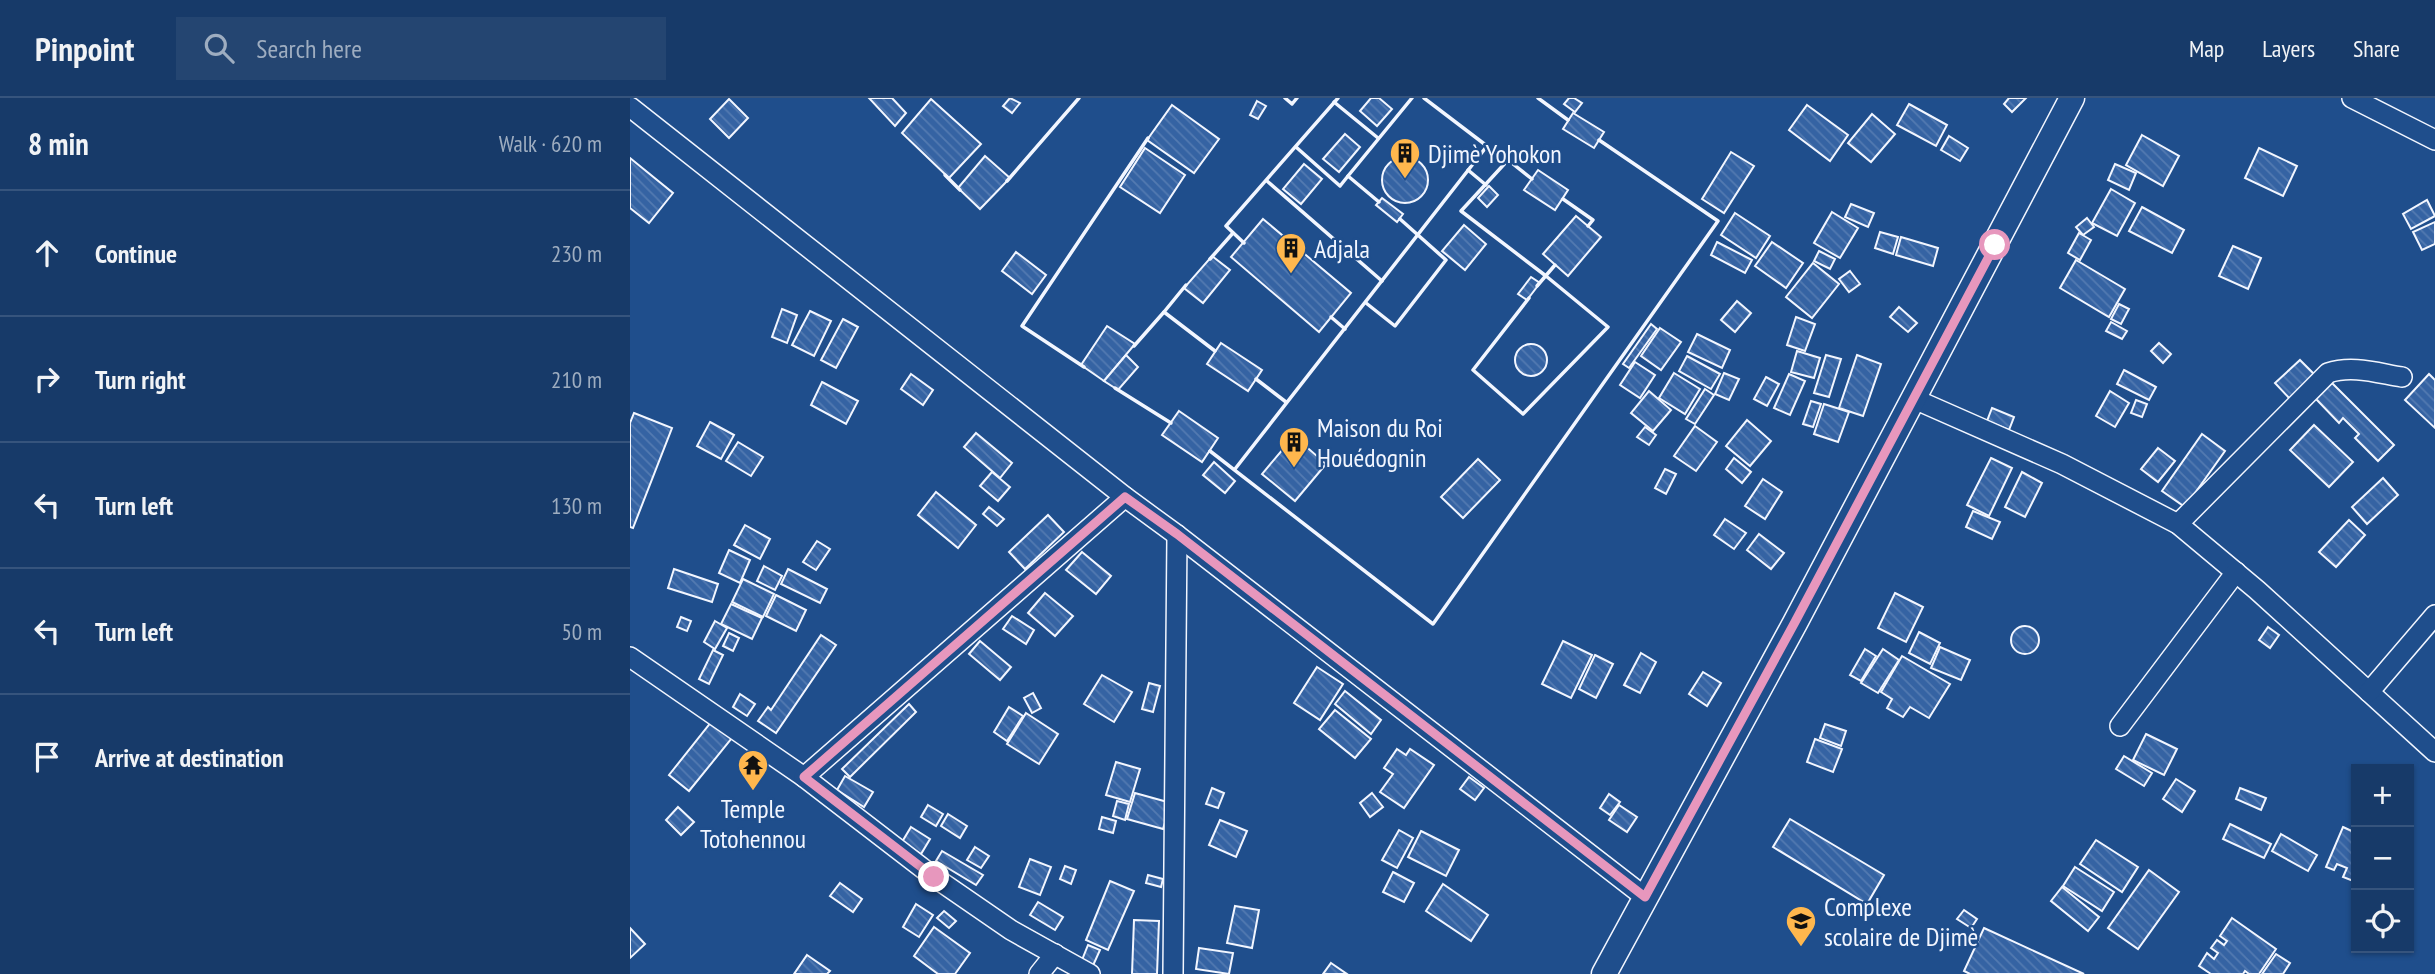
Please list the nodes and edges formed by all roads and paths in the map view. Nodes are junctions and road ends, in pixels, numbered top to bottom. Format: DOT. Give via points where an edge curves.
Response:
graph roads {
  1 [pos="2073,98"];
  2 [pos="2352,98"];
  3 [pos="630,107"];
  4 [pos="2435,140"];
  5 [pos="2402,377"];
  6 [pos="1912,398"];
  7 [pos="1125,497"];
  8 [pos="2178,524"];
  9 [pos="1177,534"];
  10 [pos="2236,572"];
  11 [pos="2435,615"];
  12 [pos="630,657"];
  13 [pos="2369,692"];
  14 [pos="2120,726"];
  15 [pos="2435,752"];
  16 [pos="804,777"];
  17 [pos="1645,897"];
  18 [pos="1055,954"];
  19 [pos="1039,974"];
  20 [pos="1090,974"];
  21 [pos="1173,974"];
  22 [pos="1604,974"];
  1 -- 6 [label="street"];
  2 -- 4 [label="street"];
  3 -- 7 [label="street"];
  5 -- 8 [label="street" via="2355,369 2328,373"];
  6 -- 8 [label="street" via="2062,464"];
  6 -- 17 [label="street"];
  7 -- 9 [label="street"];
  7 -- 16 [label="street"];
  8 -- 10 [label="street"];
  9 -- 17 [label="street"];
  9 -- 21 [label="street"];
  10 -- 13 [label="street"];
  10 -- 14 [label="street"];
  11 -- 13 [label="street"];
  12 -- 16 [label="street"];
  13 -- 15 [label="street"];
  16 -- 18 [label="street" via="934,877"];
  17 -- 22 [label="street"];
  18 -- 19 [label="street"];
  18 -- 20 [label="street"];
}
